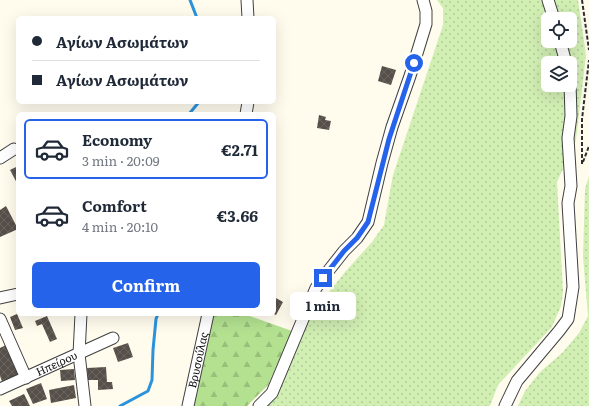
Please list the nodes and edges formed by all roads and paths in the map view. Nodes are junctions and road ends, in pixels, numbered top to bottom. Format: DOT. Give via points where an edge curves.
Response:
graph roads {
  1 [pos="247,0"];
  2 [pos="423,0"];
  3 [pos="548,0"];
  4 [pos="582,0"];
  5 [pos="552,12"];
  6 [pos="248,16"];
  7 [pos="589,50"];
  8 [pos="589,60"];
  9 [pos="570,92"];
  10 [pos="14,149"];
  11 [pos="0,158"];
  12 [pos="582,164"];
  13 [pos="16,294"];
  14 [pos="0,298"];
  15 [pos="81,316"];
  16 [pos="208,316"];
  17 [pos="0,319"];
  18 [pos="113,338"];
  19 [pos="79,354"];
  20 [pos="26,378"];
  21 [pos="0,389"];
  22 [pos="85,406"];
  23 [pos="188,406"];
  24 [pos="259,406"];
  25 [pos="505,406"];
  1 -- 6 [label="street"];
  2 -- 24 [label="street" via="426,24 390,134 368,222 316,288 272,392"];
  3 -- 5 [label="street"];
  4 -- 7 [label="path"];
  8 -- 12 [label="path" via="582,119"];
  9 -- 25 [label="street" via="568,203 573,287 568,319 517,381"];
  10 -- 11 [label="street"];
  13 -- 14 [label="street"];
  15 -- 19 [label="street"];
  16 -- 23 [label="street, Βρυσούλας"];
  17 -- 20 [label="street"];
  18 -- 19 [label="street, Ηπείρου"];
  19 -- 20 [label="street, Ηπείρου"];
  19 -- 22 [label="street"];
  20 -- 21 [label="street, Ηπείρου"];
}
